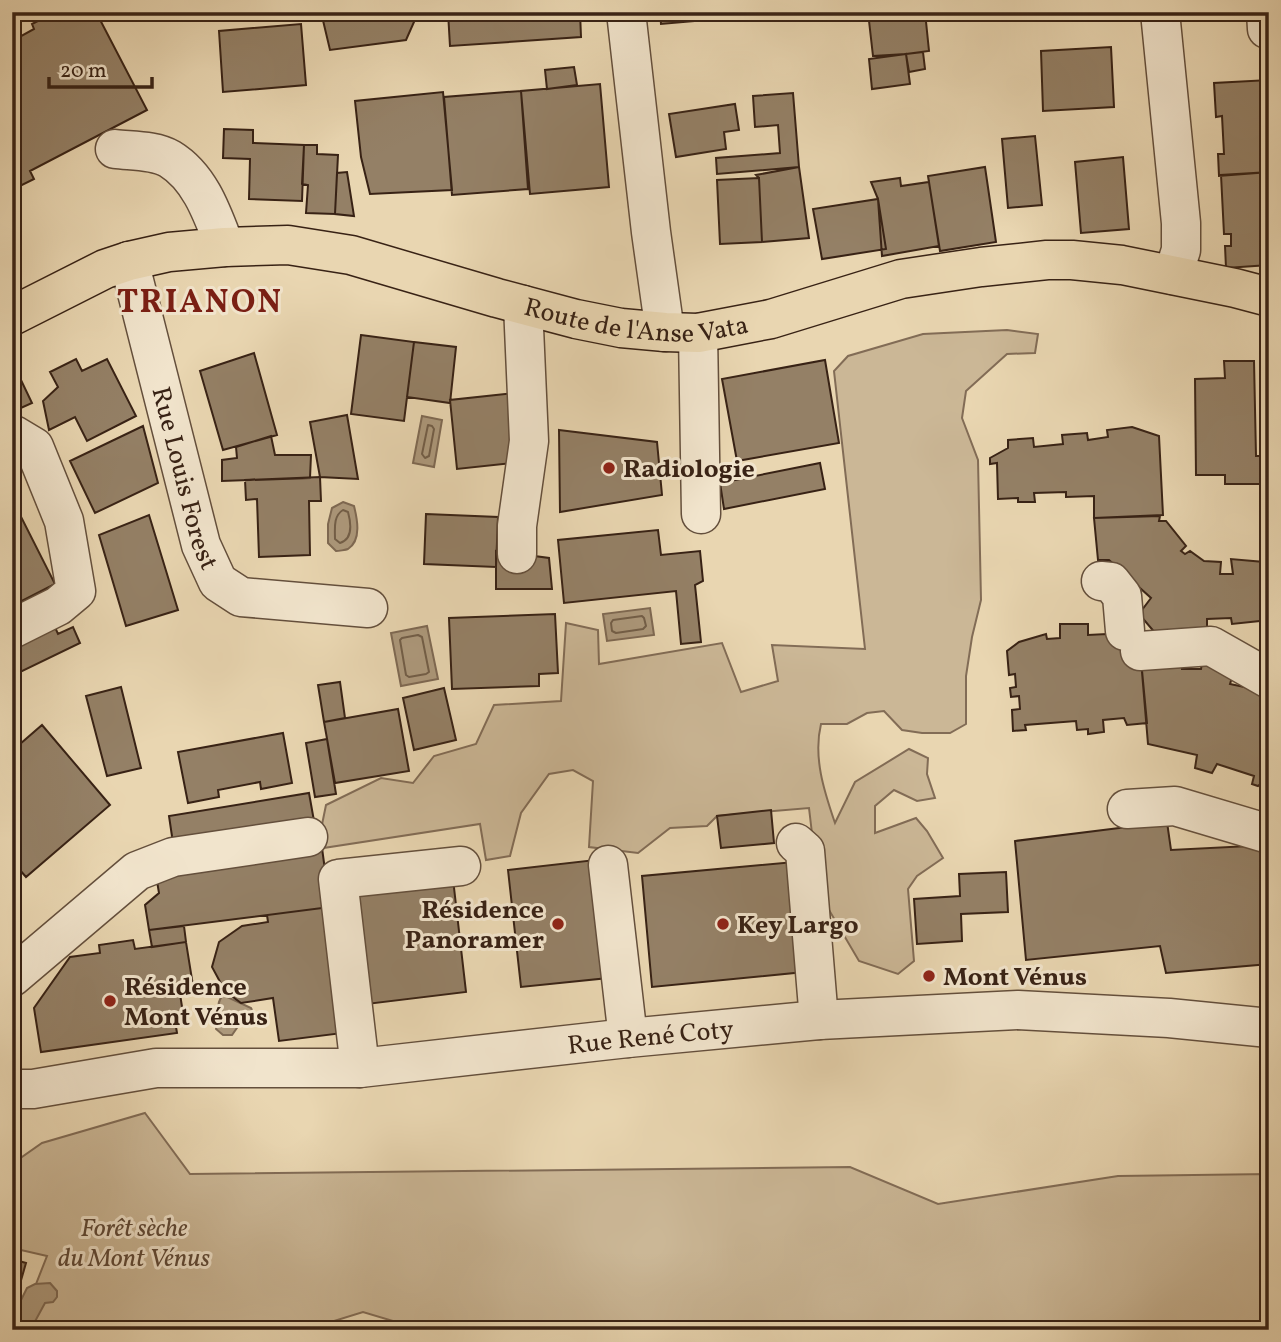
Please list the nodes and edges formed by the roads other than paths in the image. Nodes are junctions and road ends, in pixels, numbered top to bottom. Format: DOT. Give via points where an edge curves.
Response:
graph roads {
  1 [pos="626,12"];
  2 [pos="1160,12"];
  3 [pos="1266,12"];
  4 [pos="1269,29"];
  5 [pos="116,149"];
  6 [pos="225,247"];
  7 [pos="129,261"];
  8 [pos="1173,275"];
  9 [pos="1269,297"];
  10 [pos="523,305"];
  11 [pos="12,316"];
  12 [pos="681,333"];
  13 [pos="14,435"];
  14 [pos="701,514"];
  15 [pos="517,554"];
  16 [pos="1101,581"];
  17 [pos="368,608"];
  18 [pos="12,629"];
  19 [pos="1269,679"];
  20 [pos="1127,808"];
  21 [pos="1269,834"];
  22 [pos="308,837"];
  23 [pos="796,843"];
  24 [pos="608,865"];
  25 [pos="461,866"];
  26 [pos="12,977"];
  27 [pos="819,1020"];
  28 [pos="1269,1028"];
  29 [pos="628,1038"];
  30 [pos="360,1068"];
  31 [pos="17,1093"];
  1 -- 12 [label="street" via="651,232"];
  2 -- 8 [label="street" via="1181,223 1181,250"];
  3 -- 4 [label="street"];
  5 -- 6 [label="street" via="169,158 186,172 209,204"];
  6 -- 7 [label="main road, Route de l'Anse Vata"];
  6 -- 10 [label="main road, Route de l'Anse Vata" via="288,245 351,255"];
  7 -- 11 [label="main road, Route de l'Anse Vata"];
  7 -- 17 [label="street, Rue Louis Forest" via="201,545 218,582 241,597"];
  8 -- 9 [label="main road, Route de l'Anse Vata"];
  8 -- 12 [label="main road, Route de l'Anse Vata" via="1072,260 994,266 901,279 771,319"];
  10 -- 12 [label="main road, Route de l'Anse Vata" via="621,328"];
  10 -- 15 [label="street" via="529,441"];
  12 -- 14 [label="street"];
  13 -- 18 [label="street" via="34,446 64,521 76,591 58,606"];
  16 -- 19 [label="street" via="1111,582 1122,596 1133,641 1211,646"];
  20 -- 21 [label="street" via="1175,806"];
  22 -- 26 [label="street" via="173,857 137,871"];
  23 -- 27 [label="street" via="805,852"];
  24 -- 29 [label="street"];
  25 -- 30 [label="street" via="338,879"];
  27 -- 28 [label="street, Rue René Coty" via="1017,1010"];
  27 -- 29 [label="street, Rue René Coty"];
  29 -- 30 [label="street, Rue René Coty"];
  30 -- 31 [label="street, Rue René Coty" via="156,1068"];
}
